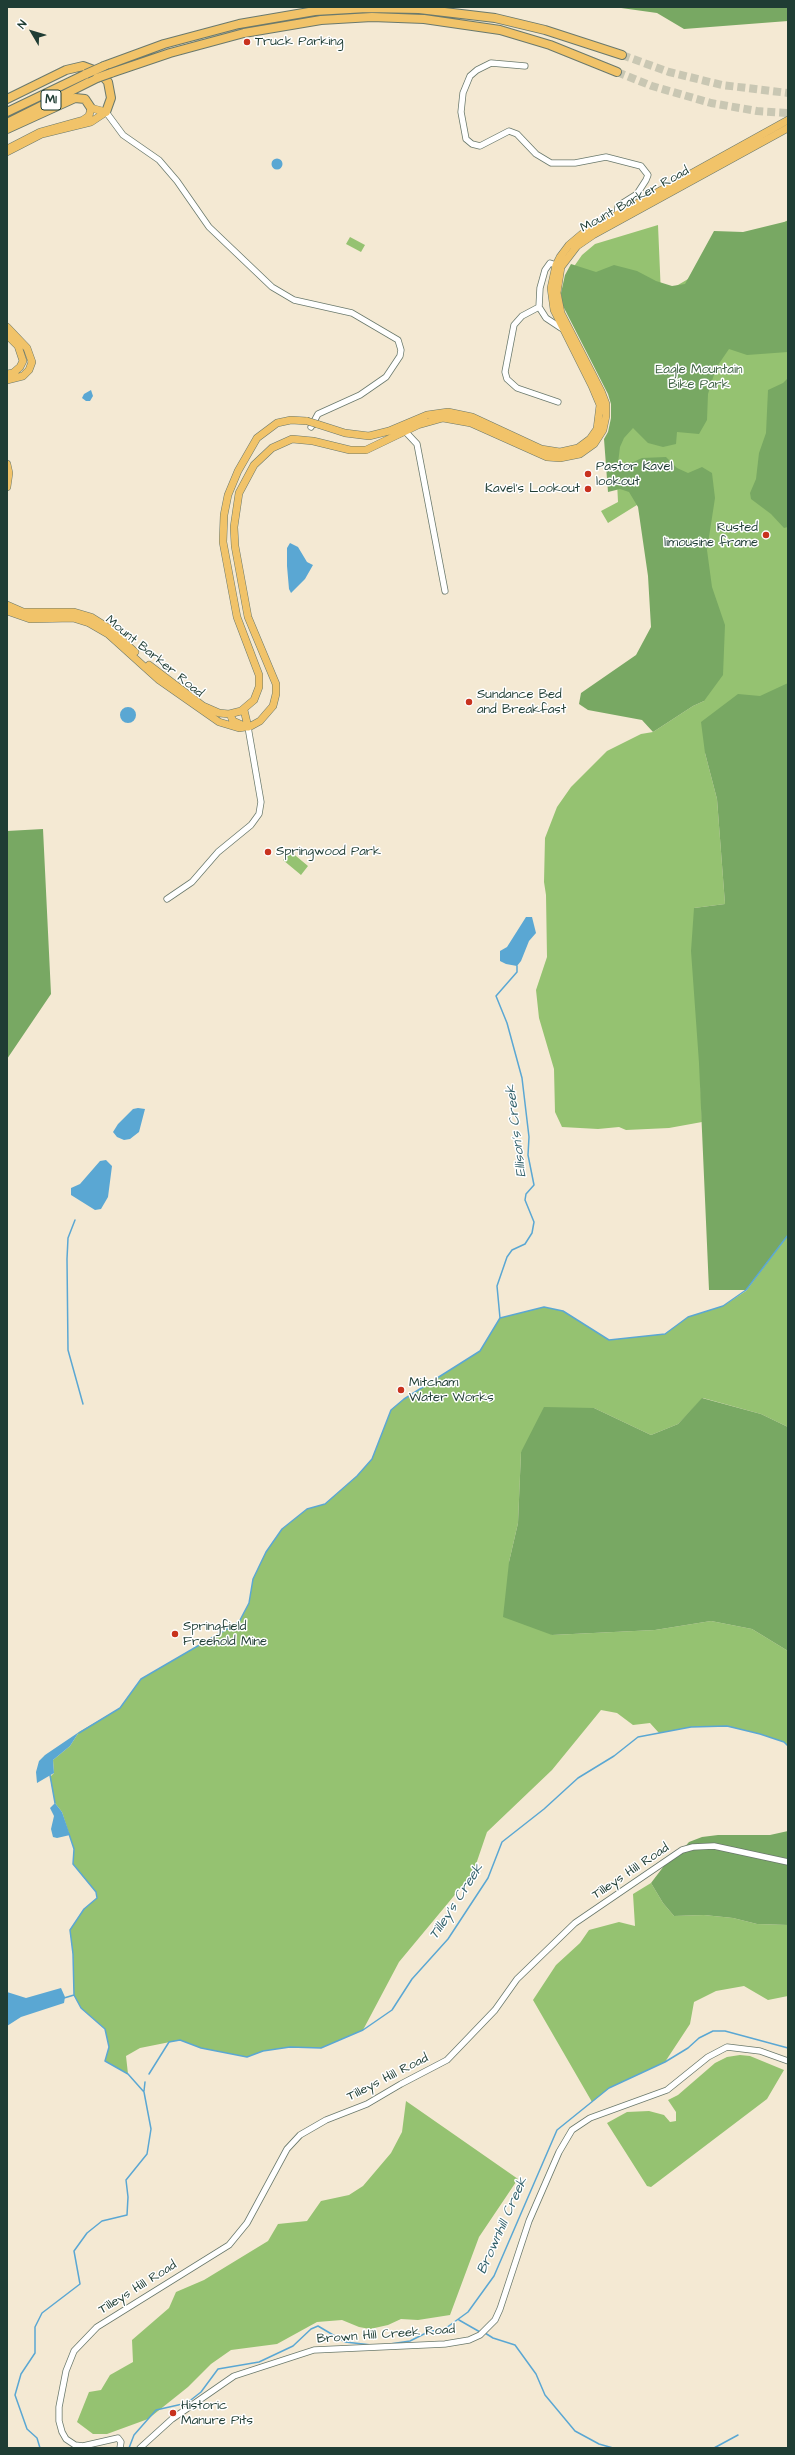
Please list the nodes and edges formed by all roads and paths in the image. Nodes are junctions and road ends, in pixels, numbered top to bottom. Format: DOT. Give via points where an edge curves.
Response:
graph roads {
  1 [pos="622,55"];
  2 [pos="525,66"];
  3 [pos="617,72"];
  4 [pos="7,99"];
  5 [pos="91,108"];
  6 [pos="7,112"];
  7 [pos="107,113"];
  8 [pos="788,120"];
  9 [pos="7,123"];
  10 [pos="788,128"];
  11 [pos="7,129"];
  12 [pos="7,148"];
  13 [pos="7,152"];
  14 [pos="617,218"];
  15 [pos="558,266"];
  16 [pos="539,307"];
  17 [pos="7,328"];
  18 [pos="561,328"];
  19 [pos="7,335"];
  20 [pos="7,374"];
  21 [pos="7,380"];
  22 [pos="558,402"];
  23 [pos="312,424"];
  24 [pos="403,429"];
  25 [pos="7,464"];
  26 [pos="7,488"];
  27 [pos="445,591"];
  28 [pos="7,605"];
  29 [pos="7,611"];
  30 [pos="244,710"];
  31 [pos="230,714"];
  32 [pos="248,727"];
  33 [pos="167,899"];
  34 [pos="788,1862"];
  35 [pos="788,2062"];
  36 [pos="120,2448"];
  37 [pos="140,2448"];
  1 -- 6 [label="highway, M1, bridge" via="552,32 495,18 419,9 315,11 239,24 164,44 104,66"];
  2 -- 14 [label="street" via="491,63 470,76 461,112 466,139 480,146 509,130 517,134 536,154 551,162 575,163 606,156 641,166 648,175 646,180 637,194 618,206"];
  3 -- 9 [label="highway, M1, bridge" via="550,45 500,30 437,20 372,17 321,20 244,33 182,49 97,78"];
  4 -- 7 [label="highway" via="66,70 84,66 100,72 108,82 111,98"];
  5 -- 7 [label="main road"];
  5 -- 11 [label="highway" via="85,99 74,98"];
  5 -- 12 [label="main road" via="89,116 83,120 40,132"];
  7 -- 13 [label="main road" via="91,122 42,134"];
  7 -- 23 [label="street" via="124,135 159,160 178,181 209,227 272,287 294,300 352,312 392,336 400,344 400,356 386,377 360,395 318,414"];
  8 -- 14 [label="main road, Mount Barker Road"];
  10 -- 14 [label="main road, Mount Barker Road"];
  14 -- 15 [label="main road, Mount Barker Road" via="577,246"];
  15 -- 16 [label="street" via="550,263 545,270 540,288"];
  15 -- 18 [label="main road, Mount Barker Road" via="551,296"];
  15 -- 24 [label="main road, Mount Barker Road" via="557,293 560,309 606,404 605,423 594,444 580,454 560,458 539,454 458,419 443,418"];
  16 -- 18 [label="street" via="543,315"];
  16 -- 22 [label="street" via="517,320 512,332 505,372 507,379 517,388"];
  17 -- 21 [label="main road" via="27,348 32,362 23,376"];
  18 -- 24 [label="main road, Mount Barker Road" via="600,406 598,428 590,439 578,448 560,452 541,449 472,417 448,412 427,415"];
  19 -- 20 [label="main road" via="18,346 23,361 13,373"];
  23 -- 24 [label="main road, Mount Barker Road" via="362,436"];
  23 -- 30 [label="main road, Mount Barker Road" via="283,421 264,430 251,446 228,495 222,529 225,556 237,617 256,665 259,681 256,696"];
  24 -- 27 [label="street" via="417,444"];
  24 -- 32 [label="main road, Mount Barker Road" via="366,450 350,450 292,439 272,448 254,465 239,493 235,514 235,546 248,617 273,672 276,694 273,706 264,718"];
  25 -- 26 [label="main road"];
  28 -- 31 [label="main road, Mount Barker Road" via="23,612 74,612 91,617 110,629 147,663 198,702 215,712"];
  29 -- 32 [label="main road, Mount Barker Road" via="30,619 73,618 96,626 159,680 209,716 227,726"];
  30 -- 31 [label="main road, Mount Barker Road"];
  30 -- 32 [label="main road"];
  31 -- 32 [label="main road" via="234,722"];
  32 -- 33 [label="street" via="261,802 259,814 251,825 218,852 192,882"];
  34 -- 36 [label="street, Tilleys Hill Road" via="714,1846 682,1850 575,1923 517,1979 495,2010 447,2060 368,2104 326,2120 300,2135 287,2149 237,2237 210,2258 97,2327 74,2351 66,2371 59,2408 62,2432 66,2439 75,2445 83,2446 118,2438 121,2442"];
  35 -- 37 [label="street, Brown Hill Creek Road" via="760,2051 727,2047 708,2057 667,2090 590,2118 572,2130 529,2221 500,2309 495,2320 480,2335 469,2340 445,2344 314,2350 234,2376 172,2419"];
}
